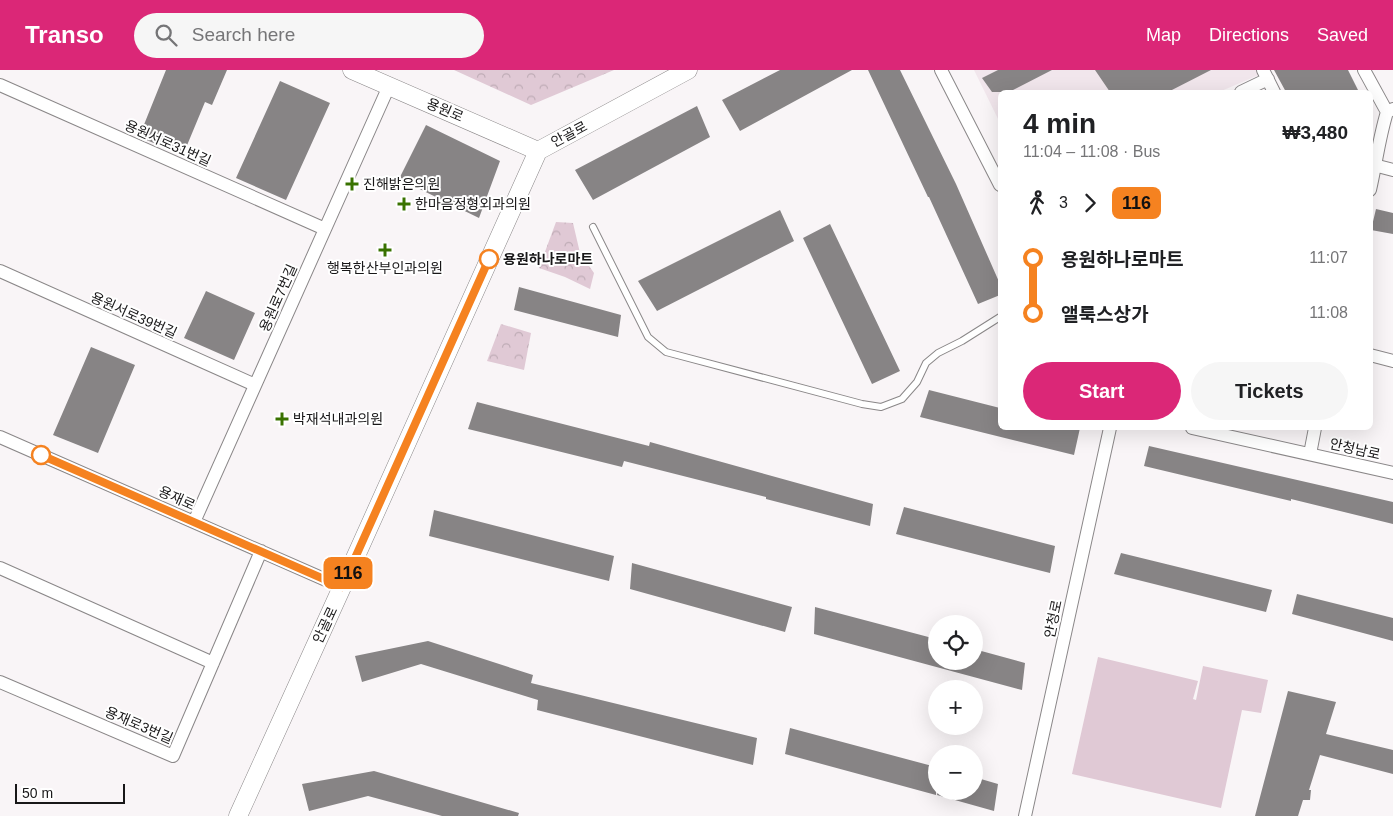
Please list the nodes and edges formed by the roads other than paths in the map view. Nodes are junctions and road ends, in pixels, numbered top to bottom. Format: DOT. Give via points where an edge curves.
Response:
graph roads {
  1 [pos="352,70"];
  2 [pos="688,70"];
  3 [pos="941,70"];
  4 [pos="1364,70"];
  5 [pos="1265,75"];
  6 [pos="0,85"];
  7 [pos="388,86"];
  8 [pos="1245,90"];
  9 [pos="1273,90"];
  10 [pos="1390,110"];
  11 [pos="538,150"];
  12 [pos="1373,165"];
  13 [pos="1393,170"];
  14 [pos="998,182"];
  15 [pos="593,226"];
  16 [pos="325,229"];
  17 [pos="0,271"];
  18 [pos="998,318"];
  19 [pos="1373,357"];
  20 [pos="1393,361"];
  21 [pos="255,385"];
  22 [pos="1110,430"];
  23 [pos="1201,430"];
  24 [pos="1315,430"];
  25 [pos="0,438"];
  26 [pos="1310,454"];
  27 [pos="1393,473"];
  28 [pos="194,522"];
  29 [pos="261,552"];
  30 [pos="0,568"];
  31 [pos="342,587"];
  32 [pos="213,663"];
  33 [pos="0,682"];
  34 [pos="238,816"];
  35 [pos="1025,816"];
  1 -- 7 [label="main road, 용원로"];
  2 -- 11 [label="main road, 안골로"];
  3 -- 14 [label="street"];
  4 -- 10 [label="street"];
  5 -- 8 [label="street"];
  5 -- 9 [label="street"];
  6 -- 16 [label="street, 용원서로31번길"];
  7 -- 11 [label="main road, 용원로"];
  7 -- 16 [label="street, 용원로7번길"];
  10 -- 12 [label="street"];
  11 -- 31 [label="main road, 안골로"];
  12 -- 13 [label="street"];
  15 -- 18 [label="lane" via="648,338 666,352 862,404 881,407 902,400 917,382 926,363"];
  16 -- 21 [label="street, 용원로7번길"];
  17 -- 21 [label="street, 용원서로39번길"];
  19 -- 20 [label="street"];
  21 -- 28 [label="street, 용원로7번길"];
  22 -- 35 [label="street, 안청로"];
  23 -- 26 [label="street, 안청남로"];
  24 -- 26 [label="street"];
  25 -- 28 [label="street, 용재로"];
  26 -- 27 [label="street, 안청남로"];
  28 -- 29 [label="street, 용재로"];
  29 -- 31 [label="street, 용재로"];
  29 -- 32 [label="street, 용재로3번길"];
  30 -- 32 [label="street"];
  31 -- 34 [label="main road, 안골로"];
  32 -- 33 [label="street, 용재로3번길" via="173,756"];
}
